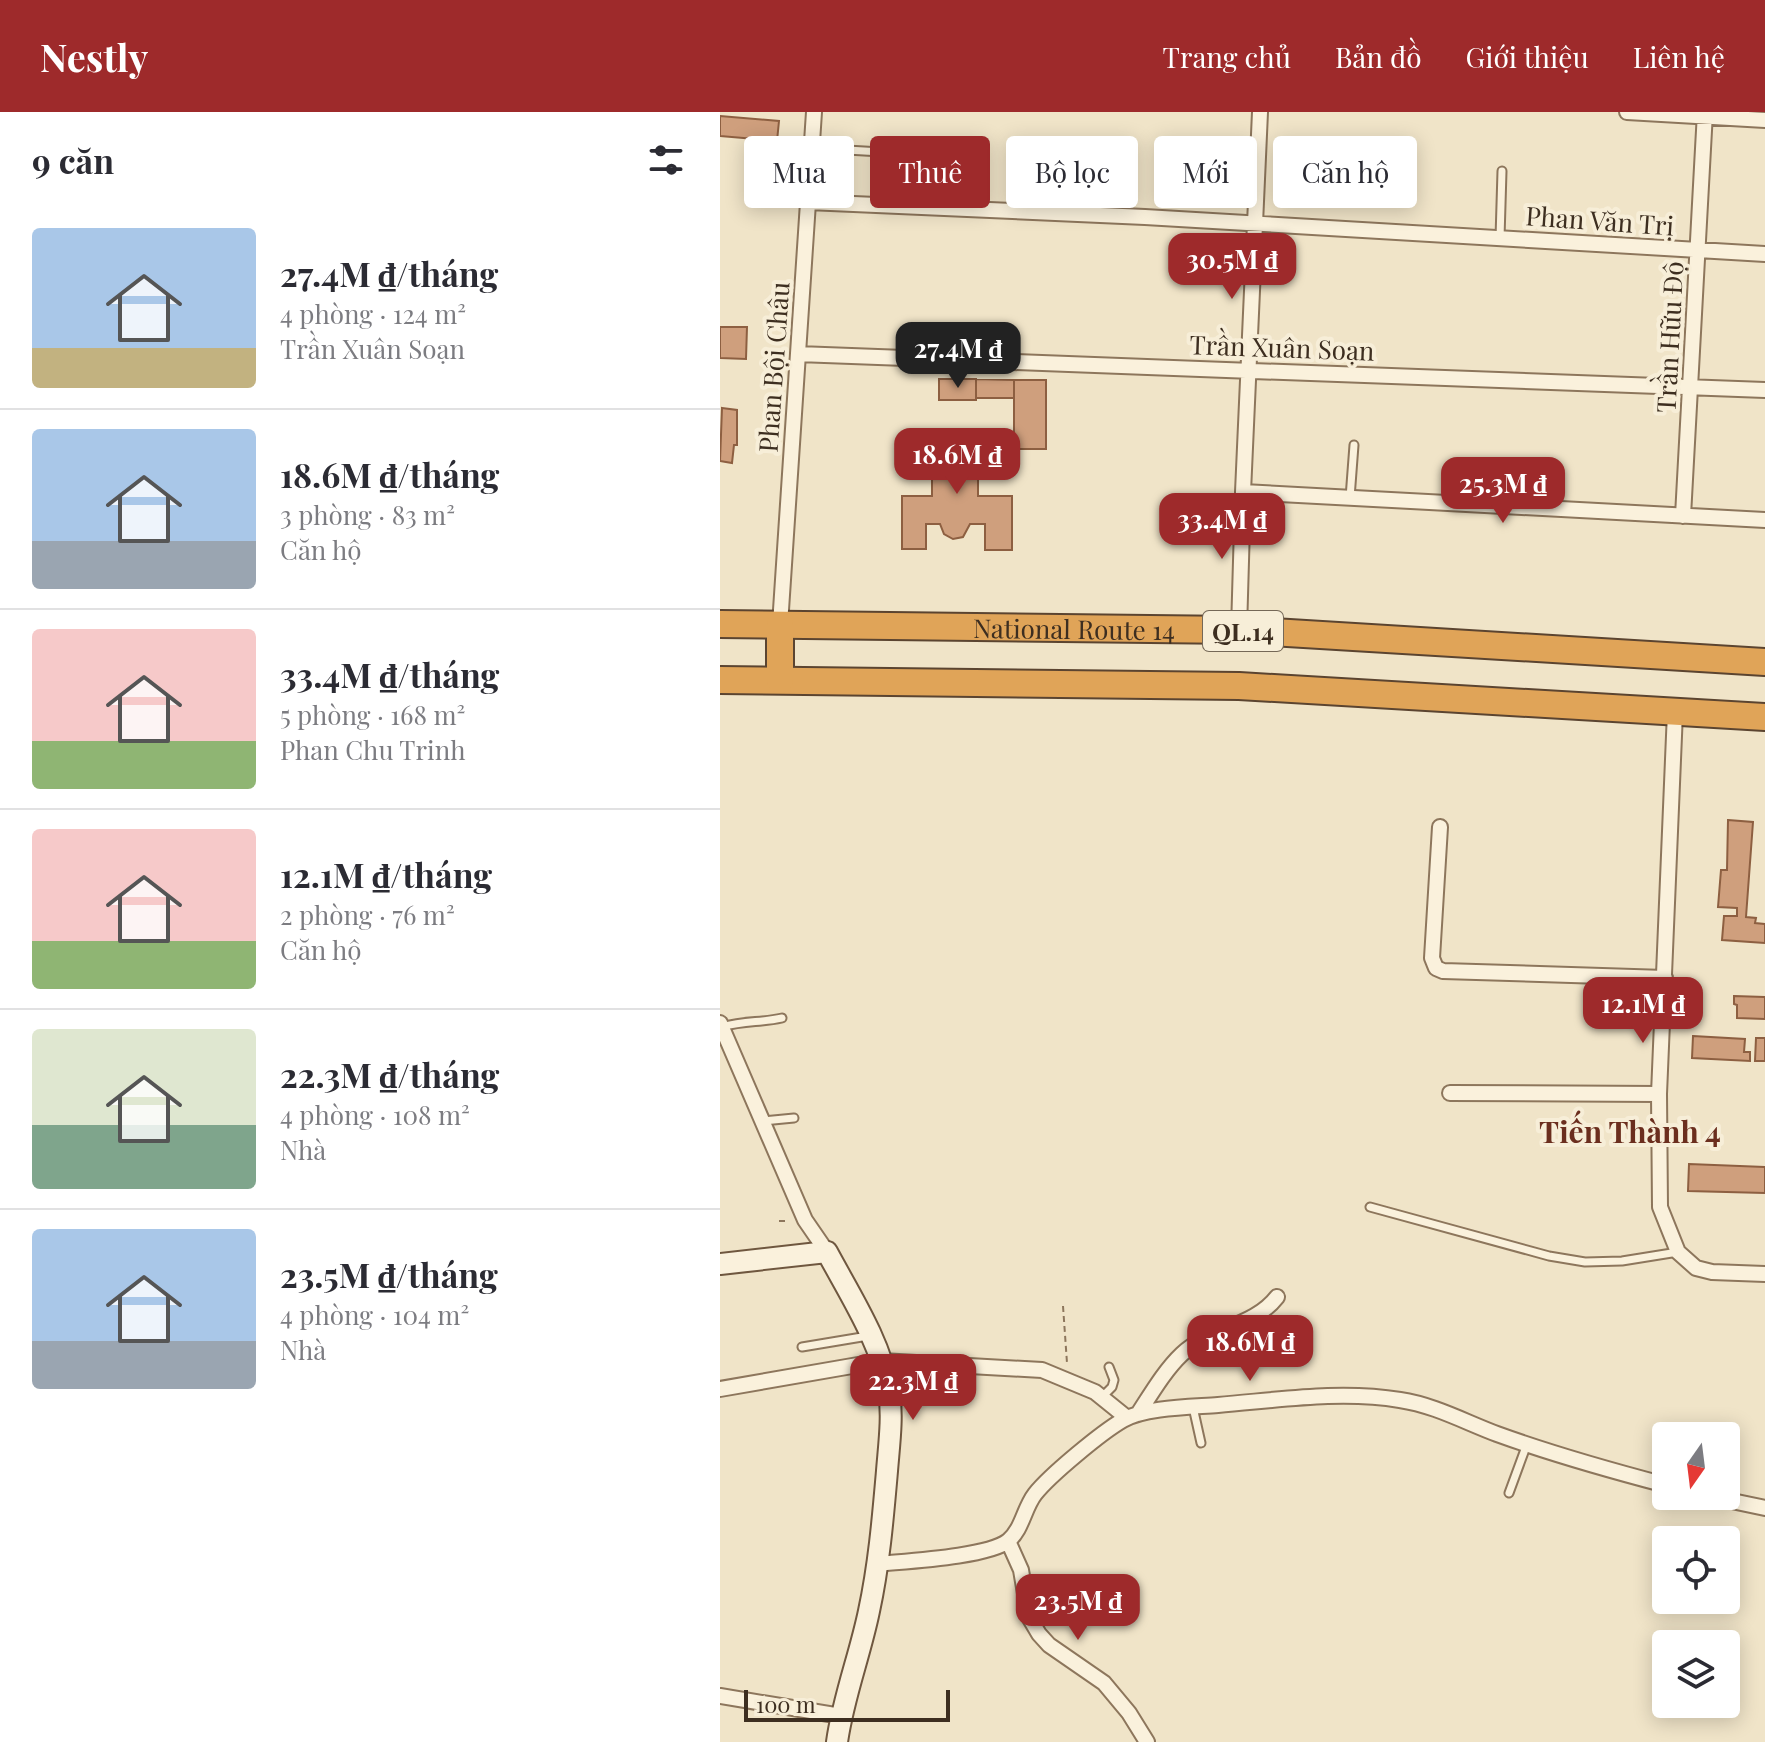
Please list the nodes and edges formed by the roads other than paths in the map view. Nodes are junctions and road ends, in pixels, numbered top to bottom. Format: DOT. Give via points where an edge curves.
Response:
graph roads {
  1 [pos="814,112"];
  2 [pos="1260,112"];
  3 [pos="1627,112"];
  4 [pos="1704,114"];
  5 [pos="1765,120"];
  6 [pos="813,136"];
  7 [pos="1502,171"];
  8 [pos="854,204"];
  9 [pos="808,208"];
  10 [pos="1255,223"];
  11 [pos="1500,238"];
  12 [pos="1697,250"];
  13 [pos="1765,254"];
  14 [pos="798,354"];
  15 [pos="1248,369"];
  16 [pos="1690,386"];
  17 [pos="1765,390"];
  18 [pos="1354,445"];
  19 [pos="1243,492"];
  20 [pos="1350,498"];
  21 [pos="1683,516"];
  22 [pos="1765,520"];
  23 [pos="720,624"];
  24 [pos="780,625"];
  25 [pos="1239,630"];
  26 [pos="1765,662"];
  27 [pos="720,680"];
  28 [pos="780,680"];
  29 [pos="1675,712"];
  30 [pos="1765,717"];
  31 [pos="1440,827"];
  32 [pos="1665,978"];
  33 [pos="782,1018"];
  34 [pos="721,1025"];
  35 [pos="1450,1093"];
  36 [pos="1659,1094"];
  37 [pos="794,1118"];
  38 [pos="761,1121"];
  39 [pos="1370,1207"];
  40 [pos="827,1252"];
  41 [pos="1678,1252"];
  42 [pos="720,1264"];
  43 [pos="1765,1274"];
  44 [pos="1277,1297"];
  45 [pos="870,1335"];
  46 [pos="802,1347"];
  47 [pos="881,1361"];
  48 [pos="1109,1367"];
  49 [pos="720,1389"];
  50 [pos="1102,1397"];
  51 [pos="1193,1407"];
  52 [pos="1132,1416"];
  53 [pos="1201,1443"];
  54 [pos="1527,1444"];
  55 [pos="1652,1481"];
  56 [pos="1509,1493"];
  57 [pos="1740,1503"];
  58 [pos="1765,1508"];
  59 [pos="1008,1541"];
  60 [pos="877,1564"];
  61 [pos="720,1696"];
  62 [pos="841,1716"];
  63 [pos="837,1742"];
  64 [pos="1147,1742"];
  1 -- 6 [label="street, Phan Bội Châu"];
  2 -- 10 [label="street"];
  3 -- 4 [label="street"];
  4 -- 5 [label="street"];
  4 -- 12 [label="street, Trần Hữu Độ"];
  7 -- 11 [label="lane"];
  8 -- 10 [label="street, Phan Văn Trị"];
  9 -- 14 [label="street, Phan Bội Châu"];
  10 -- 11 [label="street, Phan Văn Trị"];
  10 -- 15 [label="street"];
  11 -- 12 [label="street, Phan Văn Trị"];
  12 -- 13 [label="street, Phan Văn Trị"];
  12 -- 16 [label="street, Trần Hữu Độ"];
  14 -- 15 [label="street, Trần Xuân Soạn"];
  14 -- 24 [label="street, Phan Bội Châu"];
  15 -- 16 [label="street, Trần Xuân Soạn"];
  15 -- 19 [label="street"];
  16 -- 17 [label="street, Trần Xuân Soạn"];
  16 -- 21 [label="street, Trần Hữu Độ"];
  18 -- 20 [label="lane"];
  19 -- 20 [label="street"];
  19 -- 25 [label="street"];
  20 -- 21 [label="street"];
  21 -- 22 [label="street"];
  23 -- 24 [label="highway, National Route 14 / QL.14"];
  24 -- 25 [label="highway, National Route 14 / QL.14"];
  24 -- 28 [label="highway"];
  25 -- 26 [label="highway, National Route 14 / QL.14"];
  27 -- 28 [label="highway, QL.14"];
  28 -- 29 [label="highway, QL.14" via="1239,686"];
  29 -- 30 [label="highway, QL.14"];
  29 -- 32 [label="street"];
  31 -- 32 [label="street" via="1432,958 1436,968"];
  32 -- 36 [label="street"];
  33 -- 34 [label="lane"];
  34 -- 38 [label="street"];
  35 -- 36 [label="street"];
  36 -- 41 [label="street" via="1660,1207"];
  37 -- 38 [label="lane"];
  38 -- 40 [label="street" via="805,1220"];
  39 -- 41 [label="lane" via="1585,1262"];
  40 -- 42 [label="street"];
  40 -- 45 [label="street"];
  41 -- 43 [label="street" via="1696,1268"];
  44 -- 52 [label="street" via="1258,1315 1182,1354"];
  45 -- 46 [label="lane"];
  45 -- 47 [label="street"];
  47 -- 49 [label="street"];
  47 -- 50 [label="street" via="1042,1370"];
  47 -- 60 [label="street" via="891,1422"];
  48 -- 50 [label="lane" via="1114,1380"];
  50 -- 52 [label="street"];
  51 -- 52 [label="street"];
  51 -- 53 [label="lane"];
  51 -- 54 [label="street" via="1364,1395 1438,1410"];
  52 -- 59 [label="street" via="1107,1430 1036,1491"];
  54 -- 55 [label="street"];
  54 -- 56 [label="lane"];
  57 -- 58 [label="street"];
  59 -- 60 [label="street" via="988,1550"];
  59 -- 64 [label="street" via="1021,1570 1029,1617 1039,1634 1104,1683"];
  60 -- 62 [label="street"];
  61 -- 62 [label="street"];
  62 -- 63 [label="street"];
}
